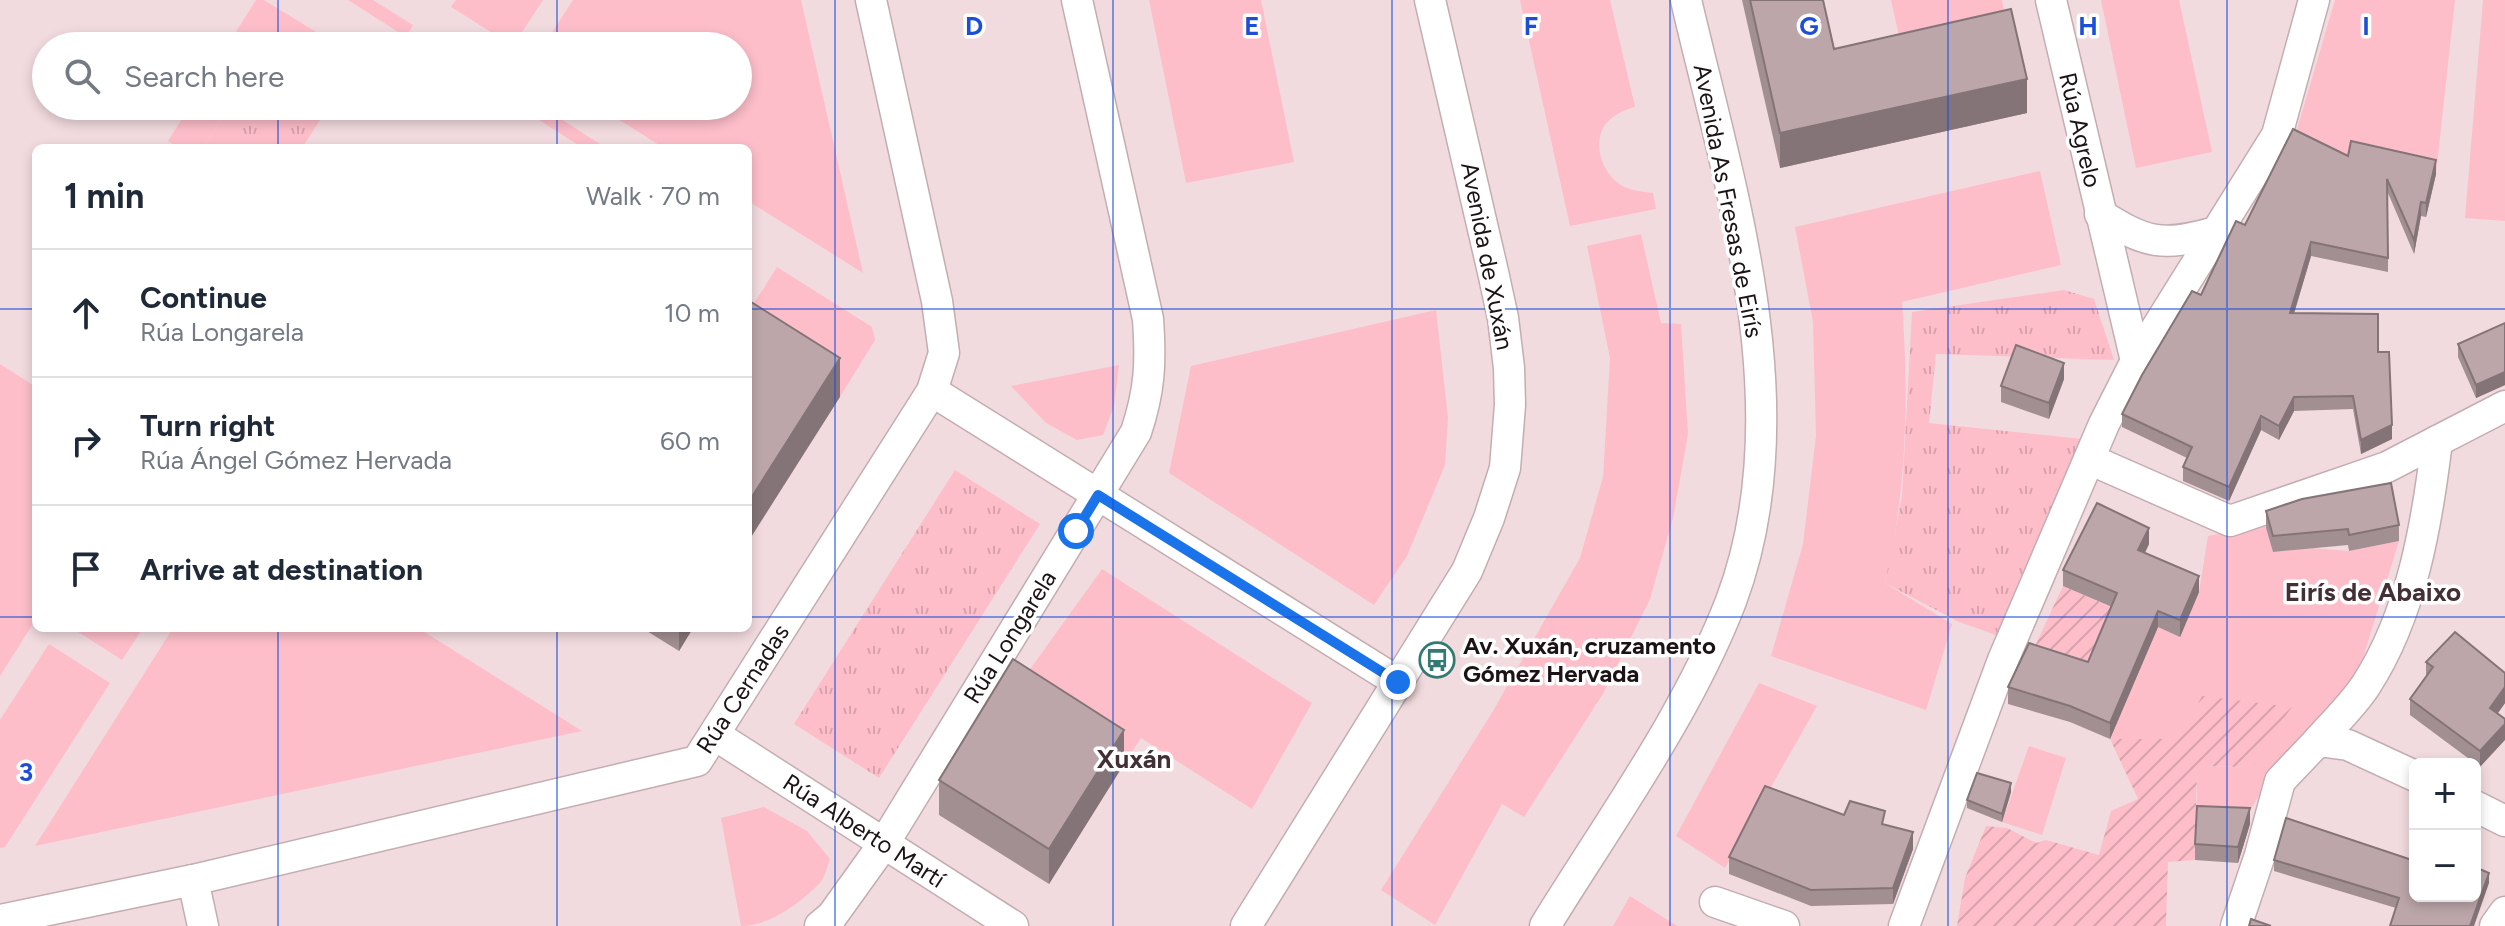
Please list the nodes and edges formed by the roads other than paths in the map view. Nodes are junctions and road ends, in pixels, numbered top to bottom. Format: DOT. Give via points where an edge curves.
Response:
graph roads {
  1 [pos="871,0"];
  2 [pos="1077,0"];
  3 [pos="1430,0"];
  4 [pos="1686,0"];
  5 [pos="2051,0"];
  6 [pos="2314,0"];
  7 [pos="2100,214"];
  8 [pos="2216,232"];
  9 [pos="2136,361"];
  10 [pos="932,391"];
  11 [pos="2505,406"];
  12 [pos="2437,441"];
  13 [pos="2089,459"];
  14 [pos="1098,495"];
  15 [pos="1398,682"];
  16 [pos="715,735"];
  17 [pos="2318,741"];
  18 [pos="2409,773"];
  19 [pos="2481,809"];
  20 [pos="2505,821"];
  21 [pos="883,845"];
  22 [pos="193,880"];
  23 [pos="1715,902"];
  24 [pos="2505,912"];
  25 [pos="0,920"];
  26 [pos="203,926"];
  27 [pos="820,926"];
  28 [pos="1013,926"];
  29 [pos="1246,926"];
  30 [pos="1545,926"];
  31 [pos="1784,926"];
  32 [pos="1904,926"];
  33 [pos="2236,926"];
  34 [pos="2495,926"];
  1 -- 10 [label="street, Rúa Cernadas" via="937,301 944,353"];
  2 -- 14 [label="street, Rúa Longarela" via="1148,319 1151,358 1136,432"];
  3 -- 15 [label="street, Avenida de Xuxán" via="1503,318 1510,405 1505,468 1489,518 1467,571"];
  4 -- 30 [label="street, Avenida As Fresas de Eirís" via="1754,315 1761,407 1757,489 1731,600 1707,651 1663,739"];
  5 -- 7 [label="street, Rúa Agrelo"];
  6 -- 8 [label="street" via="2277,135"];
  7 -- 8 [label="street, Rúa Agrelo" via="2149,240 2182,242"];
  7 -- 9 [label="street, Rúa Agrelo"];
  8 -- 9 [label="street"];
  9 -- 13 [label="street"];
  10 -- 14 [label="street"];
  10 -- 16 [label="street, Rúa Cernadas"];
  11 -- 12 [label="street"];
  12 -- 13 [label="street" via="2387,467 2230,521"];
  12 -- 17 [label="street" via="2417,561 2390,641 2365,687"];
  13 -- 32 [label="street" via="2003,660"];
  14 -- 15 [label="street"];
  14 -- 21 [label="street, Rúa Longarela"];
  15 -- 29 [label="street, Avenida de Xuxán"];
  16 -- 21 [label="street, Rúa Alberto Martí"];
  16 -- 22 [label="street, Rúa Cernadas" via="697,761"];
  17 -- 18 [label="street" via="2348,745"];
  17 -- 33 [label="street" via="2280,781"];
  19 -- 20 [label="street"];
  21 -- 27 [label="street, Rúa Longarela"];
  21 -- 28 [label="street, Rúa Alberto Martí"];
  22 -- 25 [label="street, Rúa Cernadas"];
  22 -- 26 [label="street"];
  23 -- 31 [label="street"];
  24 -- 34 [label="street"];
}
